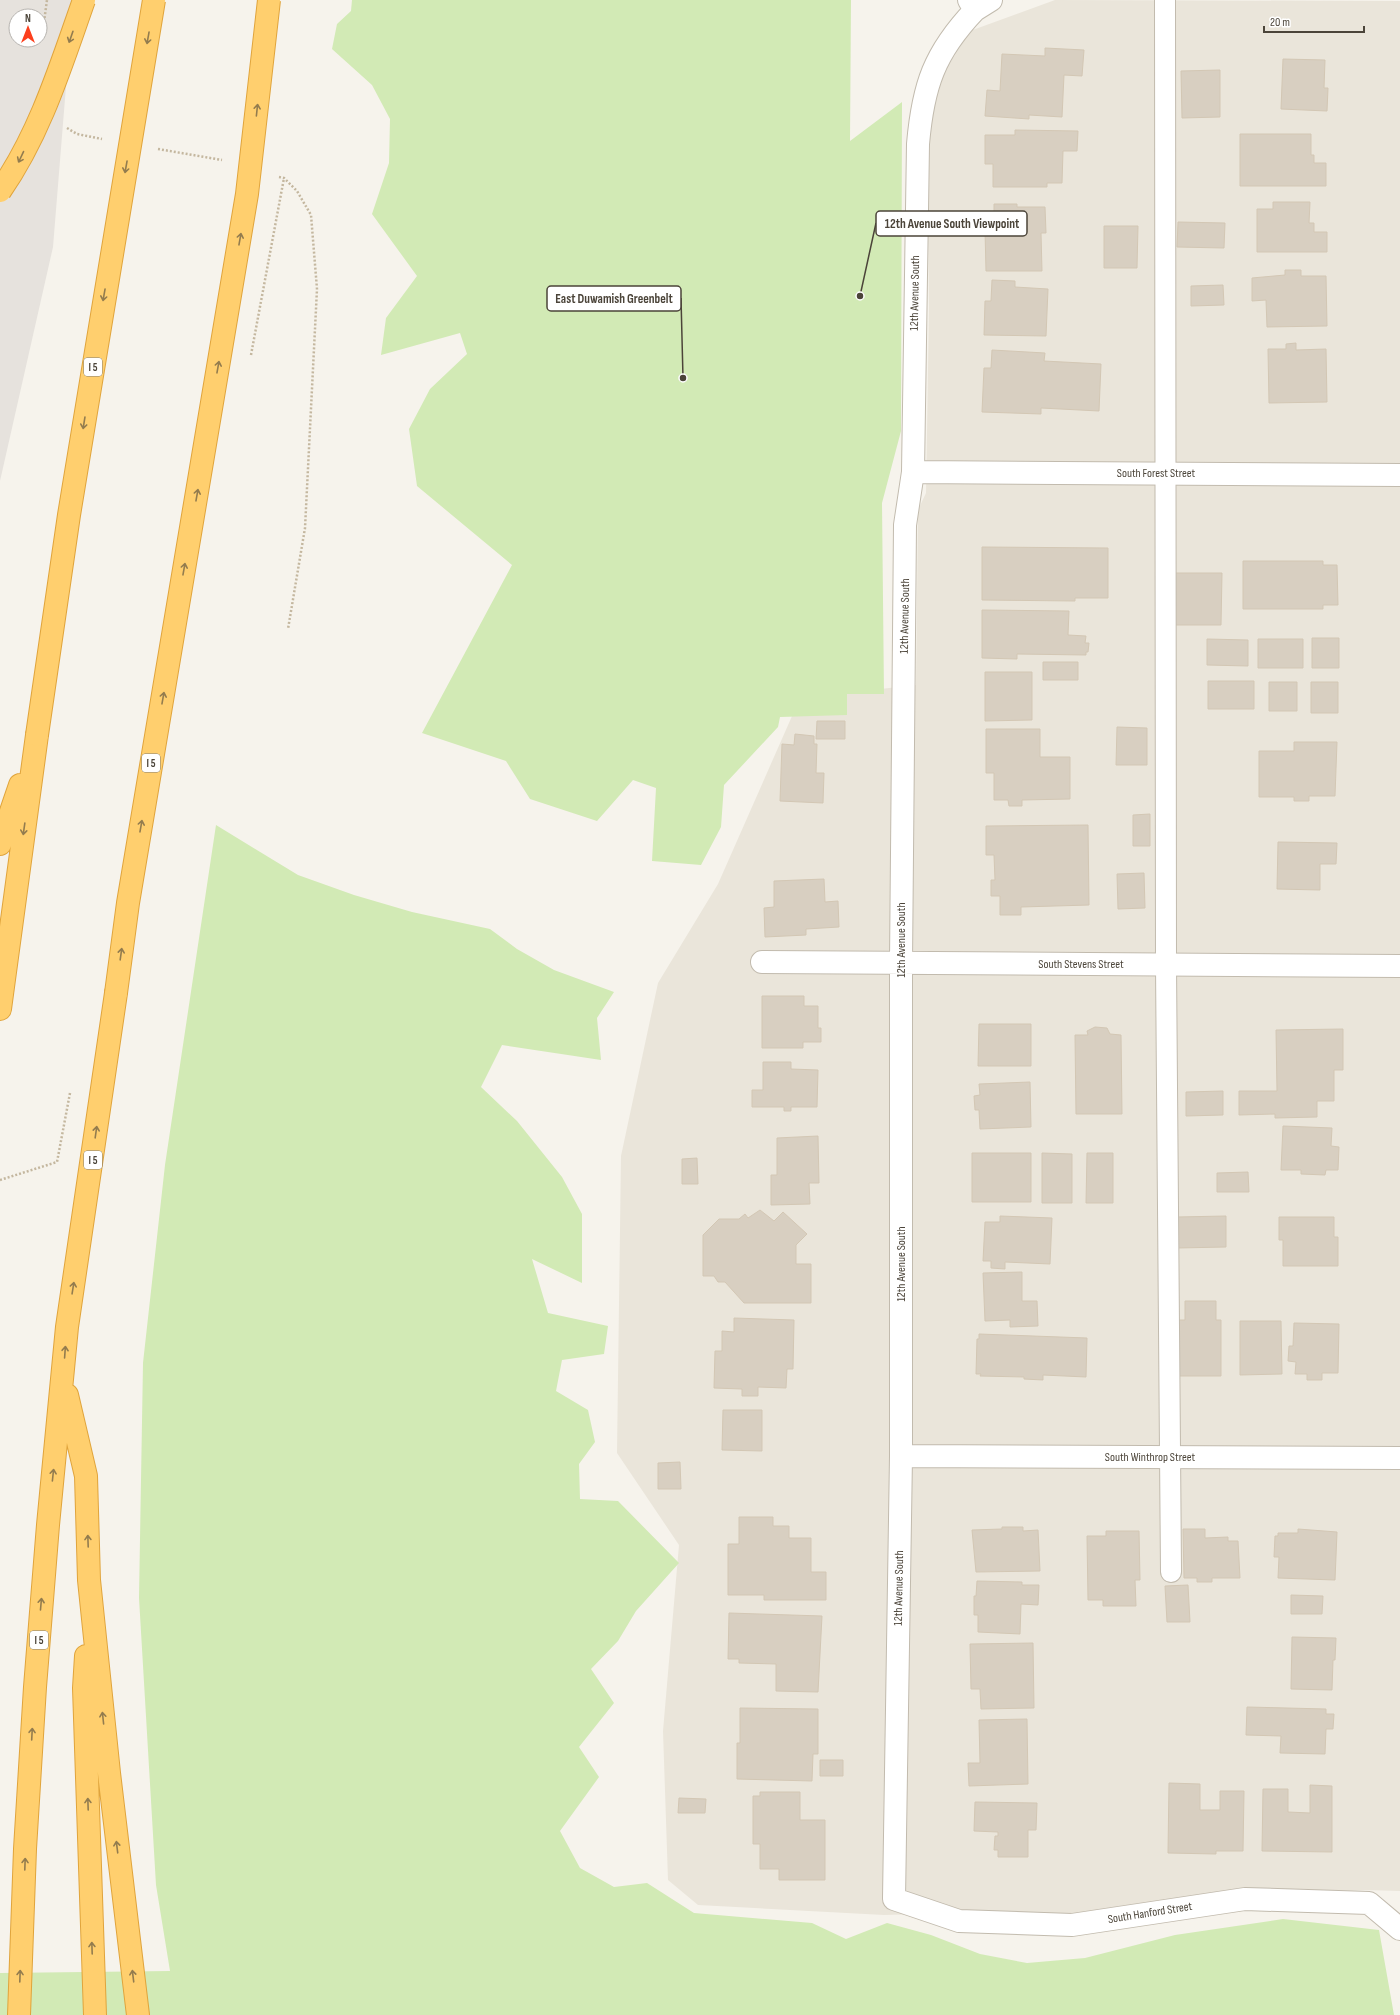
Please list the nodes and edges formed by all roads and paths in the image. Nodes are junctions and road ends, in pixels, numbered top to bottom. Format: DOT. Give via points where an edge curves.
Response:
graph roads {
  1 [pos="84,0"];
  2 [pos="154,0"];
  3 [pos="269,0"];
  4 [pos="1165,0"];
  5 [pos="978,3"];
  6 [pos="0,191"];
  7 [pos="913,472"];
  8 [pos="1165,473"];
  9 [pos="1400,475"];
  10 [pos="37,735"];
  11 [pos="0,844"];
  12 [pos="762,962"];
  13 [pos="901,963"];
  14 [pos="1166,965"];
  15 [pos="1400,966"];
  16 [pos="0,1009"];
  17 [pos="63,1378"];
  18 [pos="901,1456"];
  19 [pos="1171,1457"];
  20 [pos="1400,1458"];
  21 [pos="1172,1572"];
  22 [pos="89,1580"];
  23 [pos="894,1899"];
  24 [pos="1400,1929"];
  25 [pos="18,2015"];
  26 [pos="94,2015"];
  27 [pos="138,2015"];
  1 -- 6 [label="highway, one-way, bridge" via="52,91 16,168"];
  2 -- 10 [label="highway, I 5, one-way, bridge" via="70,507"];
  17 -- 3 [label="highway, I 5, one-way, bridge" via="67,1327 128,903 247,194"];
  4 -- 8 [label="lane"];
  5 -- 7 [label="street, 12th Avenue South" via="941,53 930,76 921,108 918,144"];
  7 -- 8 [label="street, South Forest Street"];
  7 -- 13 [label="street, 12th Avenue South" via="906,525"];
  8 -- 9 [label="street, South Forest Street"];
  8 -- 14 [label="lane"];
  10 -- 11 [label="highway"];
  10 -- 16 [label="highway, I 5, one-way"];
  12 -- 13 [label="street, South Stevens Street"];
  13 -- 14 [label="street, South Stevens Street"];
  13 -- 18 [label="street, 12th Avenue South"];
  14 -- 15 [label="street, South Stevens Street"];
  14 -- 19 [label="lane"];
  22 -- 17 [label="highway, one-way" via="86,1476"];
  25 -- 17 [label="highway, I 5, one-way" via="35,1687"];
  18 -- 19 [label="street, South Winthrop Street"];
  18 -- 23 [label="street, 12th Avenue South"];
  19 -- 20 [label="street, South Winthrop Street"];
  19 -- 21 [label="lane"];
  26 -- 22 [label="highway, one-way" via="84,1688"];
  27 -- 22 [label="highway, one-way"];
  23 -- 24 [label="street, South Hanford Street" via="959,1921 1072,1925 1245,1899 1369,1902"];
}
